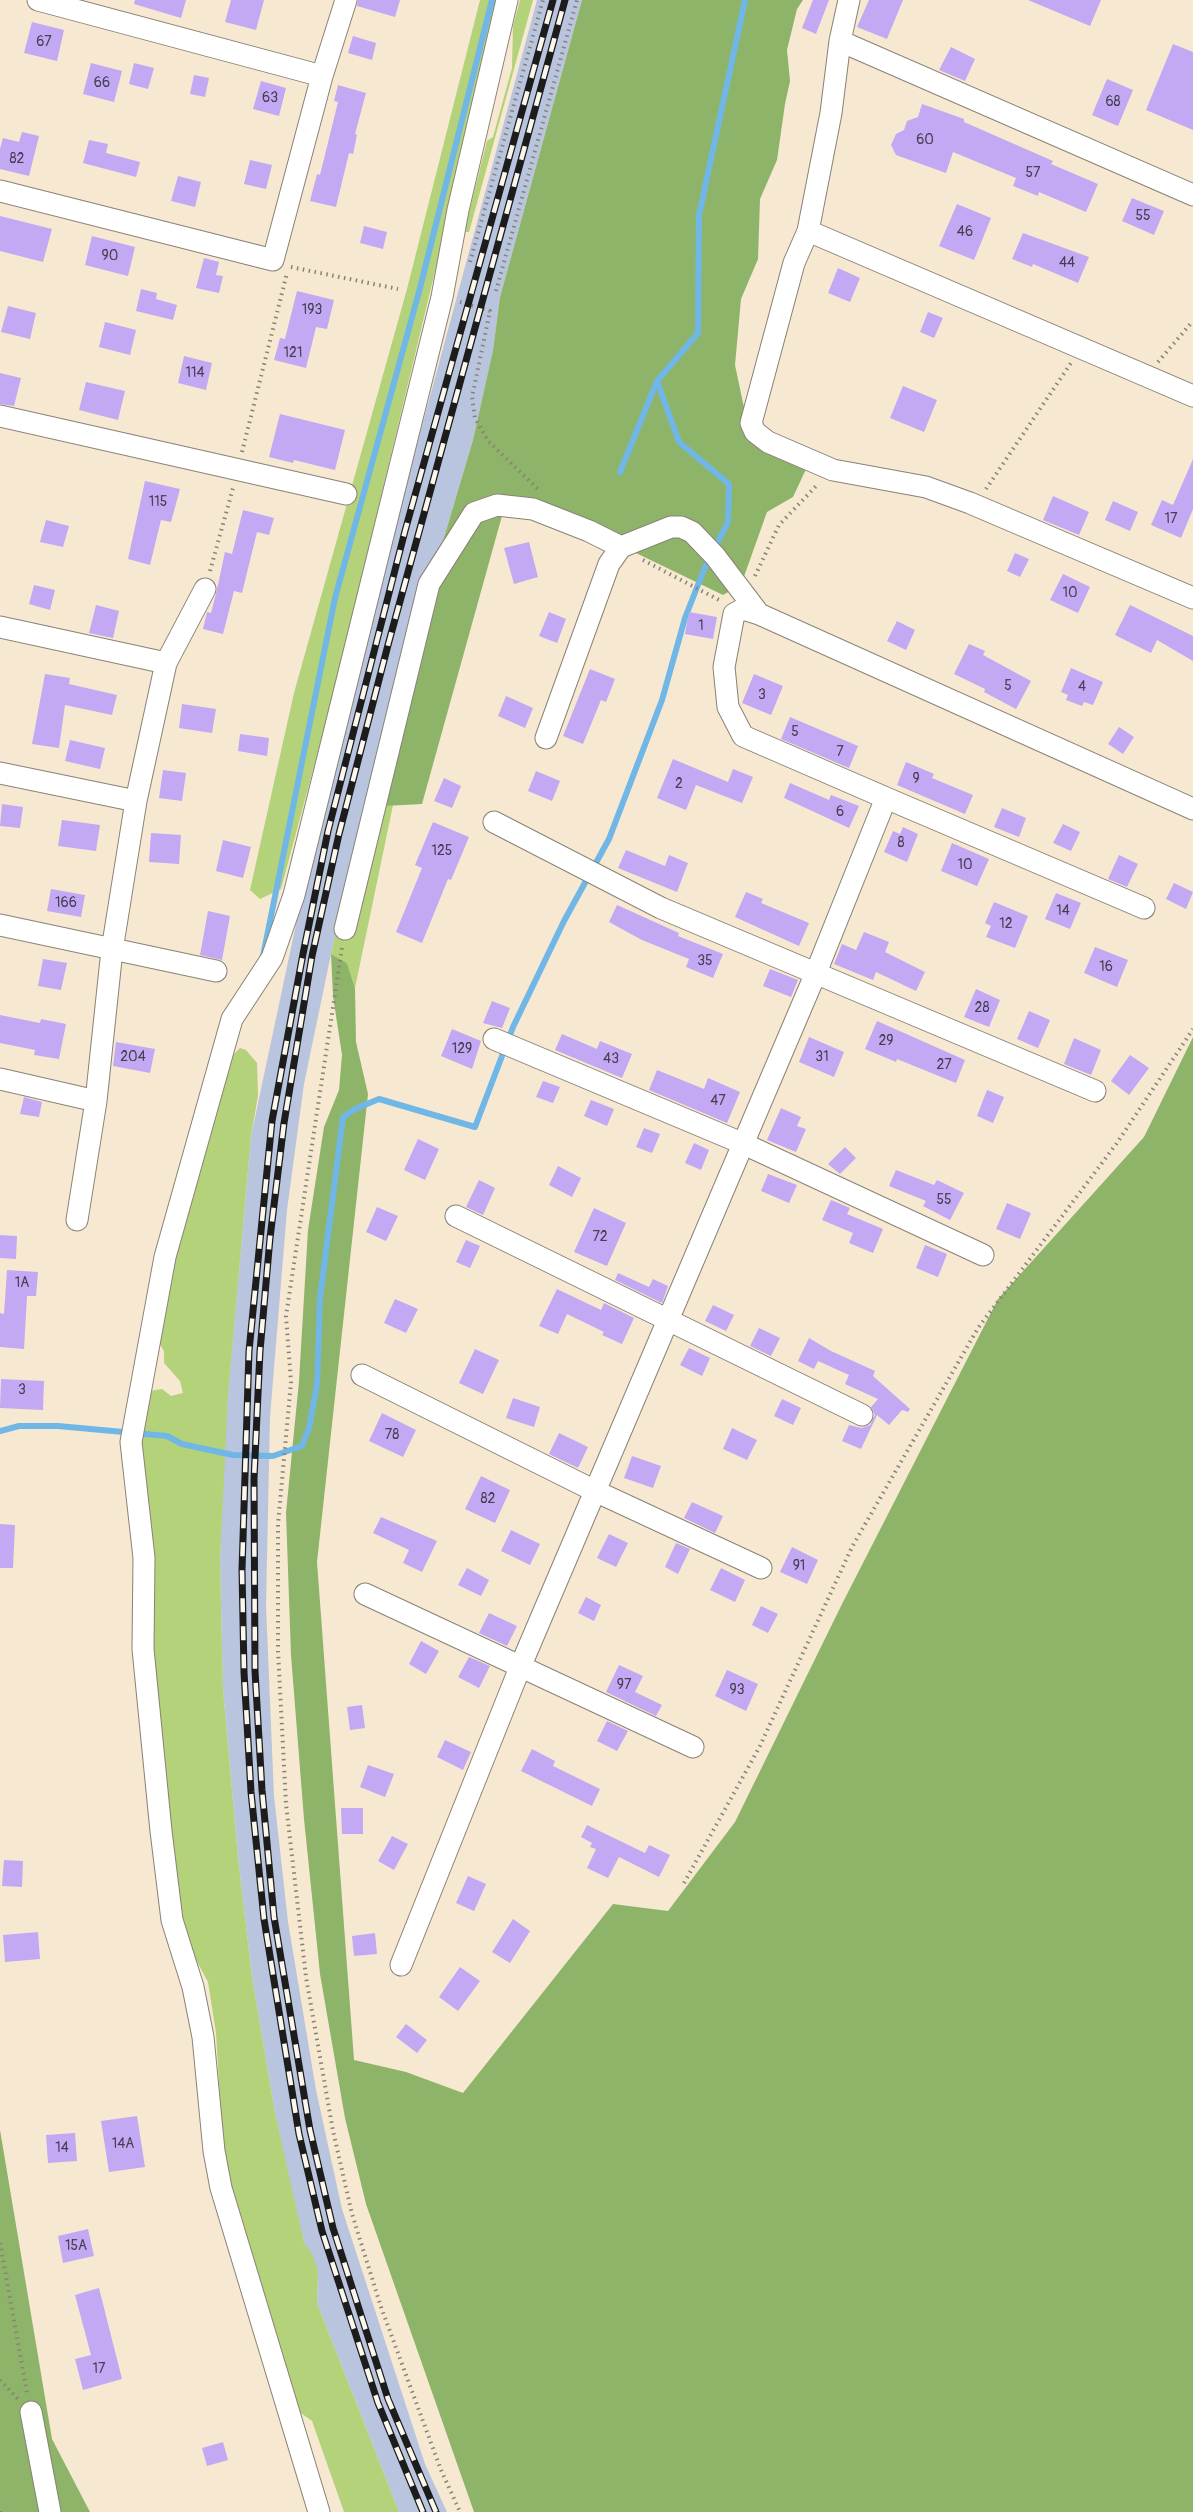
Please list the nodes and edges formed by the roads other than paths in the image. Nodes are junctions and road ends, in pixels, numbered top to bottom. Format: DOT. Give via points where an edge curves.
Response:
graph roads {
  1 [pos="38,0"];
  2 [pos="346,0"];
  3 [pos="507,0"];
  4 [pos="849,0"];
  5 [pos="840,41"];
  6 [pos="322,76"];
  7 [pos="0,191"];
  8 [pos="1193,195"];
  9 [pos="813,233"];
  10 [pos="1193,396"];
  11 [pos="0,416"];
  12 [pos="346,494"];
  13 [pos="621,547"];
  14 [pos="205,589"];
  15 [pos="1193,598"];
  16 [pos="745,607"];
  17 [pos="0,627"];
  18 [pos="166,663"];
  19 [pos="546,738"];
  20 [pos="0,773"];
  21 [pos="886,798"];
  22 [pos="136,801"];
  23 [pos="1193,809"];
  24 [pos="494,822"];
  25 [pos="1144,908"];
  26 [pos="0,925"];
  27 [pos="345,929"];
  28 [pos="112,950"];
  29 [pos="216,971"];
  30 [pos="815,975"];
  31 [pos="494,1039"];
  32 [pos="0,1079"];
  33 [pos="1095,1091"];
  34 [pos="96,1101"];
  35 [pos="744,1144"];
  36 [pos="456,1216"];
  37 [pos="77,1220"];
  38 [pos="983,1255"];
  39 [pos="667,1319"];
  40 [pos="362,1375"];
  41 [pos="862,1415"];
  42 [pos="595,1491"];
  43 [pos="761,1568"];
  44 [pos="365,1594"];
  45 [pos="521,1665"];
  46 [pos="693,1747"];
  47 [pos="401,1965"];
  48 [pos="31,2412"];
  49 [pos="50,2512"];
  50 [pos="319,2512"];
  1 -- 6 [label="street"];
  2 -- 6 [label="street"];
  3 -- 50 [label="street" via="442,297 294,895 272,958 232,1019 165,1257 130,1442 144,1557 143,1649 172,1920 193,1987 221,2188"];
  4 -- 5 [label="street"];
  5 -- 8 [label="street"];
  5 -- 15 [label="street" via="831,113 808,231 794,263 751,423 755,432 768,442 833,470 926,487 970,503"];
  6 -- 7 [label="street" via="281,263"];
  9 -- 10 [label="street"];
  11 -- 12 [label="street"];
  13 -- 16 [label="street" via="671,527 692,532 710,549"];
  13 -- 19 [label="street" via="609,564"];
  13 -- 27 [label="street" via="533,509 497,506 474,513 429,584"];
  14 -- 18 [label="street"];
  16 -- 21 [label="street" via="734,614 724,666 729,707 743,736"];
  16 -- 23 [label="street"];
  17 -- 18 [label="street"];
  18 -- 22 [label="street"];
  20 -- 22 [label="street"];
  21 -- 25 [label="street"];
  21 -- 30 [label="street"];
  22 -- 28 [label="street"];
  24 -- 30 [label="street" via="661,908"];
  26 -- 28 [label="street"];
  28 -- 29 [label="street"];
  28 -- 34 [label="street"];
  30 -- 33 [label="street"];
  30 -- 35 [label="street"];
  31 -- 35 [label="street"];
  32 -- 34 [label="street"];
  34 -- 37 [label="street"];
  35 -- 38 [label="street"];
  35 -- 39 [label="street"];
  36 -- 39 [label="street"];
  39 -- 41 [label="street"];
  39 -- 42 [label="street"];
  40 -- 42 [label="street"];
  42 -- 43 [label="street"];
  42 -- 45 [label="street"];
  44 -- 45 [label="street"];
  45 -- 46 [label="street"];
  45 -- 47 [label="street"];
  48 -- 49 [label="street"];
}
